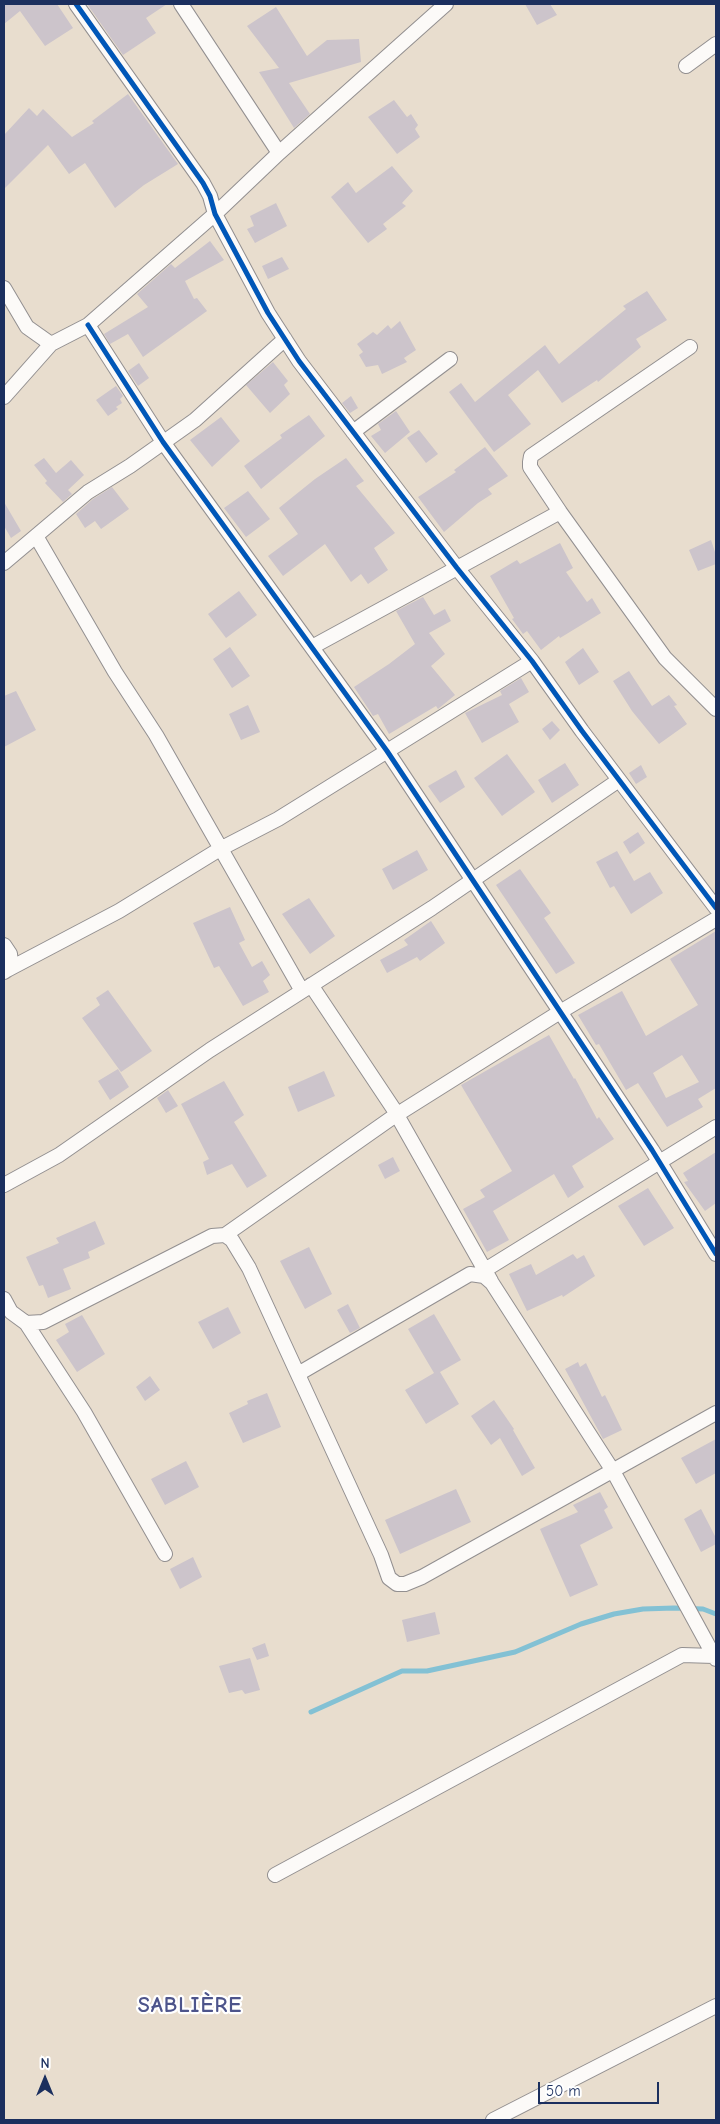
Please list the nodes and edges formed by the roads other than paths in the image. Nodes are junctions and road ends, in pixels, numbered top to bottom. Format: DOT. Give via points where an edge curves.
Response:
graph roads {
  1 [pos="76,4"];
  2 [pos="181,4"];
  3 [pos="446,4"];
  4 [pos="716,44"];
  5 [pos="686,66"];
  6 [pos="279,153"];
  7 [pos="215,214"];
  8 [pos="4,288"];
  9 [pos="88,325"];
  10 [pos="285,339"];
  11 [pos="51,344"];
  12 [pos="690,347"];
  13 [pos="450,359"];
  14 [pos="4,397"];
  15 [pos="353,432"];
  16 [pos="163,442"];
  17 [pos="560,512"];
  18 [pos="36,536"];
  19 [pos="4,563"];
  20 [pos="457,568"];
  21 [pos="312,647"];
  22 [pos="532,661"];
  23 [pos="716,709"];
  24 [pos="387,751"];
  25 [pos="619,780"];
  26 [pos="220,849"];
  27 [pos="472,880"];
  28 [pos="716,908"];
  29 [pos="716,919"];
  30 [pos="4,945"];
  31 [pos="6,971"];
  32 [pos="307,988"];
  33 [pos="560,1012"];
  34 [pos="397,1114"];
  35 [pos="716,1126"];
  36 [pos="659,1161"];
  37 [pos="4,1186"];
  38 [pos="225,1235"];
  39 [pos="716,1254"];
  40 [pos="485,1270"];
  41 [pos="492,1283"];
  42 [pos="4,1299"];
  43 [pos="26,1323"];
  44 [pos="298,1374"];
  45 [pos="716,1413"];
  46 [pos="613,1472"];
  47 [pos="166,1554"];
  48 [pos="715,1657"];
  49 [pos="275,1875"];
  50 [pos="716,2006"];
  51 [pos="493,2120"];
  1 -- 7 [label="street" via="203,183"];
  2 -- 6 [label="street"];
  3 -- 6 [label="street"];
  4 -- 5 [label="street"];
  6 -- 7 [label="street"];
  7 -- 9 [label="street"];
  7 -- 10 [label="street"];
  8 -- 11 [label="street" via="27,327"];
  9 -- 11 [label="street"];
  9 -- 16 [label="street"];
  10 -- 15 [label="street"];
  10 -- 16 [label="street" via="194,420"];
  11 -- 14 [label="street"];
  12 -- 17 [label="street" via="531,456 530,468"];
  13 -- 15 [label="street"];
  15 -- 20 [label="street"];
  16 -- 18 [label="street" via="88,492"];
  16 -- 21 [label="street"];
  17 -- 20 [label="street"];
  17 -- 23 [label="street" via="665,658"];
  18 -- 19 [label="street"];
  18 -- 26 [label="street" via="115,672 156,735"];
  20 -- 21 [label="street"];
  20 -- 22 [label="street"];
  21 -- 24 [label="street"];
  22 -- 24 [label="street"];
  22 -- 25 [label="street"];
  24 -- 26 [label="street" via="278,819"];
  24 -- 27 [label="street"];
  25 -- 27 [label="street"];
  25 -- 28 [label="street"];
  26 -- 31 [label="street" via="119,911"];
  26 -- 32 [label="street"];
  27 -- 32 [label="street"];
  27 -- 33 [label="street"];
  29 -- 33 [label="street"];
  30 -- 31 [label="street" via="11,963"];
  32 -- 34 [label="street"];
  32 -- 37 [label="street" via="210,1050 59,1155"];
  33 -- 34 [label="street"];
  33 -- 36 [label="street"];
  34 -- 38 [label="street"];
  34 -- 40 [label="street"];
  35 -- 36 [label="street"];
  36 -- 39 [label="street"];
  36 -- 40 [label="street"];
  38 -- 43 [label="street" via="212,1236 43,1322"];
  38 -- 44 [label="street" via="232,1240 249,1268"];
  40 -- 41 [label="street"];
  41 -- 44 [label="street" via="484,1276 470,1274"];
  41 -- 46 [label="street"];
  42 -- 43 [label="street" via="11,1312"];
  43 -- 47 [label="street" via="84,1412"];
  44 -- 46 [label="street" via="389,1578 397,1584 422,1577"];
  45 -- 46 [label="street"];
  46 -- 48 [label="street"];
  48 -- 49 [label="street" via="682,1655"];
  50 -- 51 [label="street"];
}
